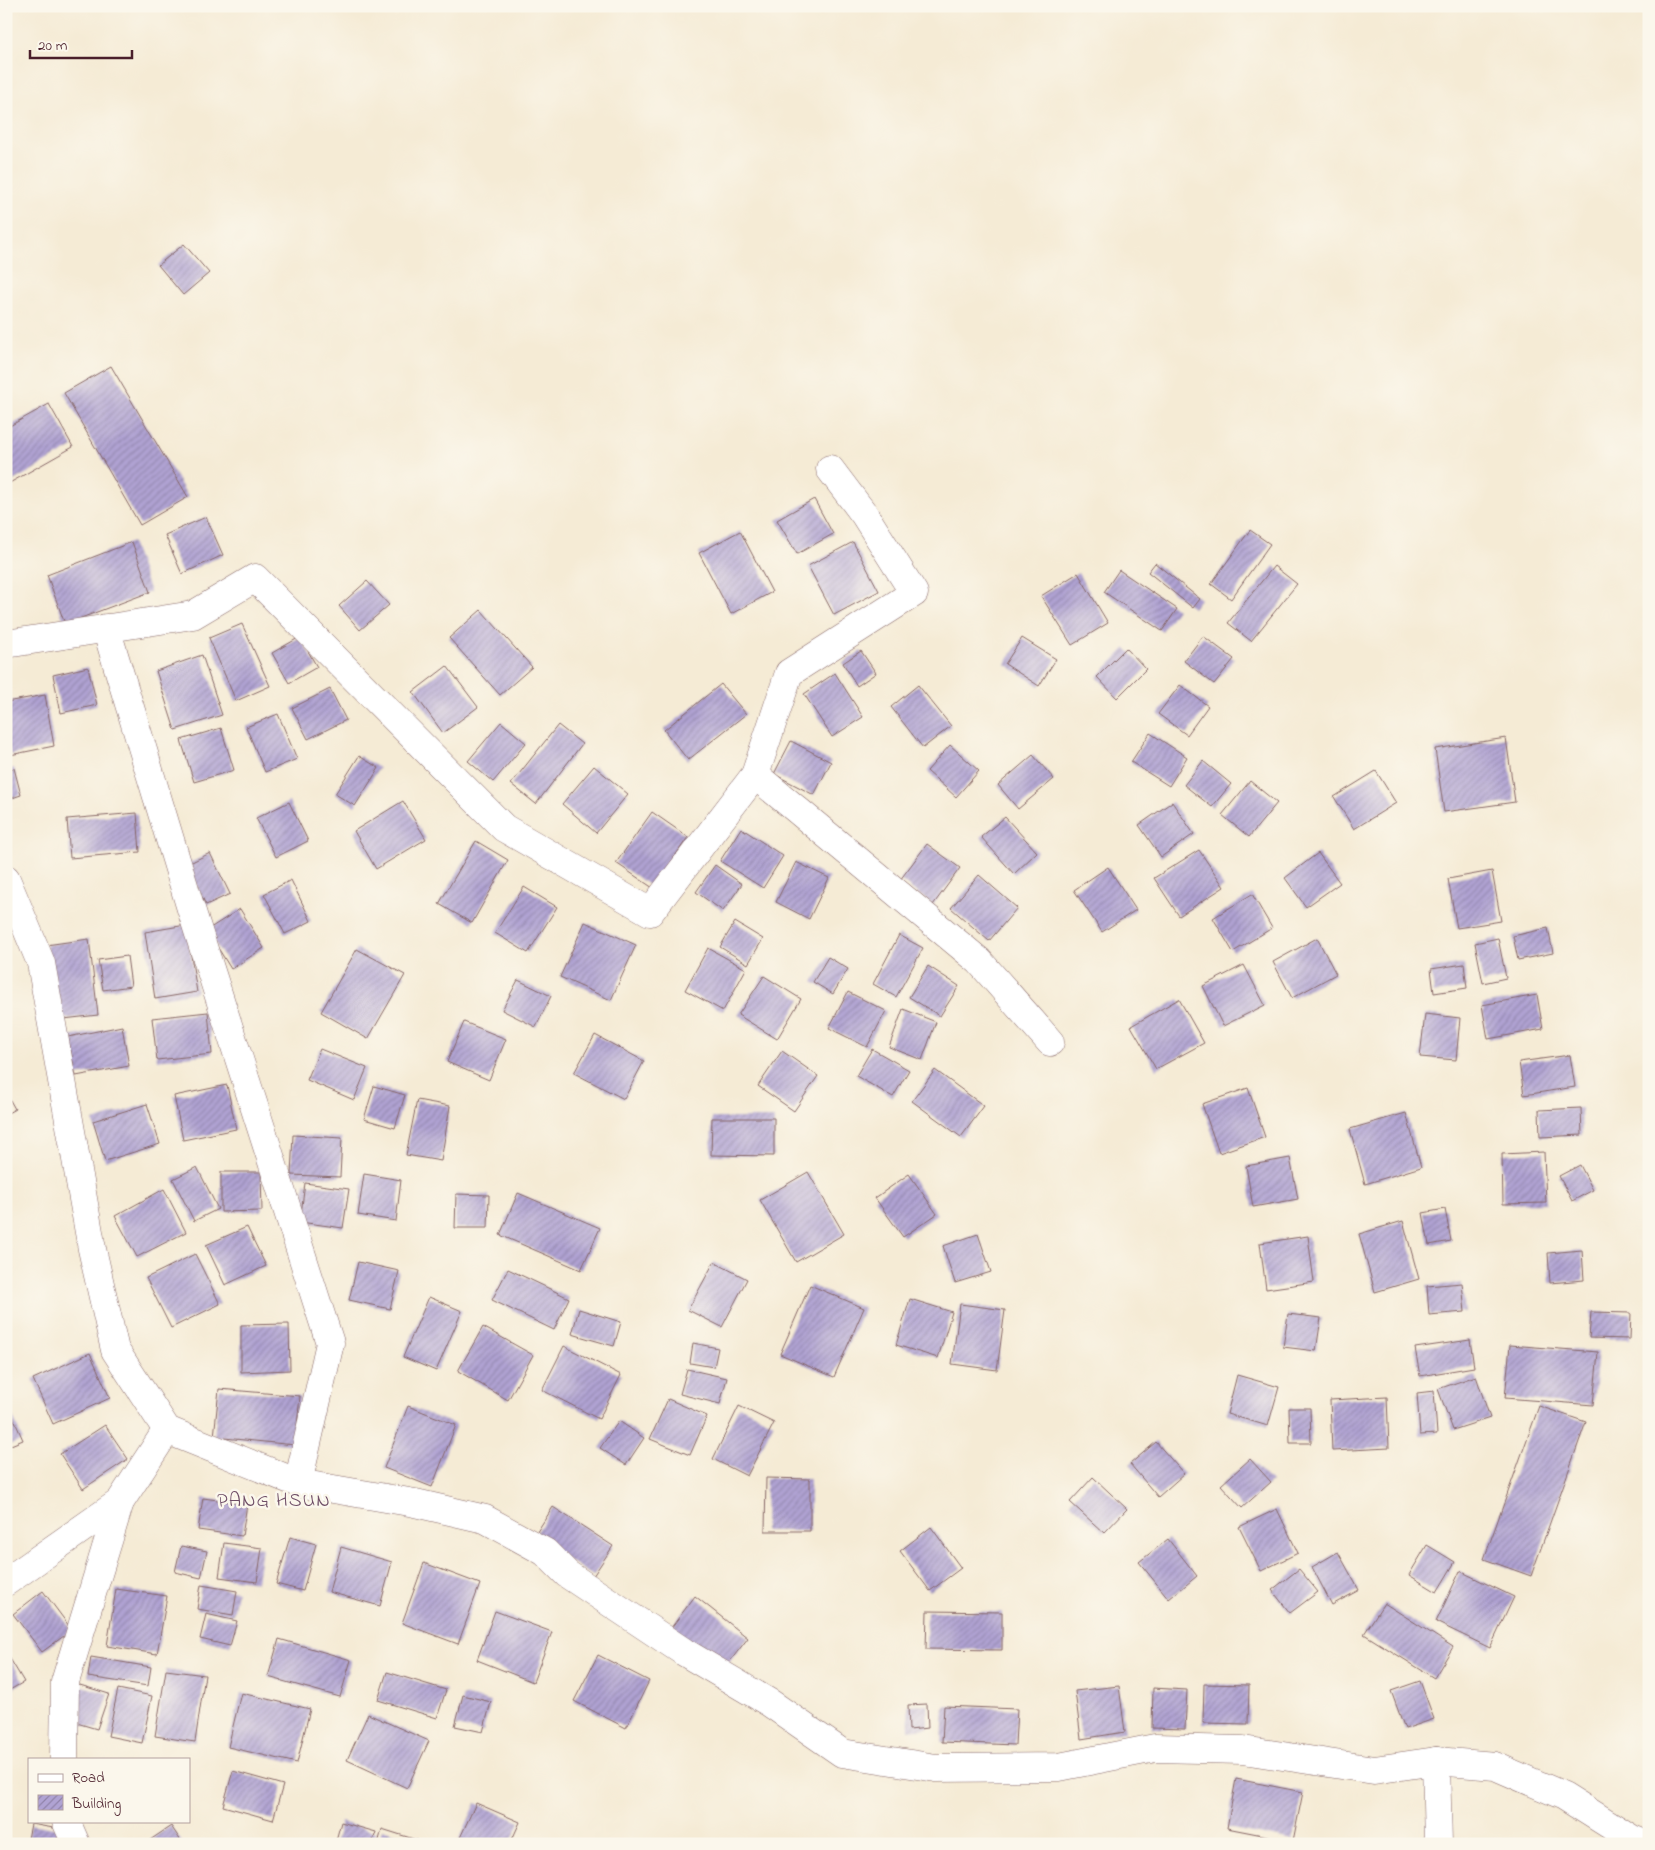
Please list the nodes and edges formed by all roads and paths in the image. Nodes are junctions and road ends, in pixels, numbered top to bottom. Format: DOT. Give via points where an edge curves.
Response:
graph roads {
  1 [pos="830,469"];
  2 [pos="106,628"];
  3 [pos="6,644"];
  4 [pos="755,775"];
  5 [pos="6,879"];
  6 [pos="1050,1042"];
  7 [pos="167,1430"];
  8 [pos="298,1483"];
  9 [pos="120,1502"];
  10 [pos="6,1582"];
  11 [pos="64,1758"];
  12 [pos="1436,1761"];
  13 [pos="66,1822"];
  14 [pos="76,1844"];
  15 [pos="1438,1844"];
  16 [pos="1644,1844"];
  1 -- 4 [label="street" via="864,514 914,593 789,673"];
  2 -- 3 [label="street"];
  2 -- 4 [label="street" via="193,615 255,578 504,828 650,912"];
  2 -- 8 [label="street" via="191,909 330,1343"];
  4 -- 6 [label="street" via="979,961"];
  5 -- 7 [label="street" via="41,963 92,1249 115,1350"];
  7 -- 8 [label="street"];
  7 -- 9 [label="street"];
  8 -- 12 [label="street" via="485,1519 545,1552 567,1574 842,1754 936,1768 1059,1767 1155,1748 1243,1750 1374,1770"];
  9 -- 10 [label="street"];
  9 -- 11 [label="street" via="65,1682"];
  12 -- 15 [label="street"];
  12 -- 16 [label="street" via="1495,1766 1564,1796"];
  13 -- 14 [label="street"];
}
